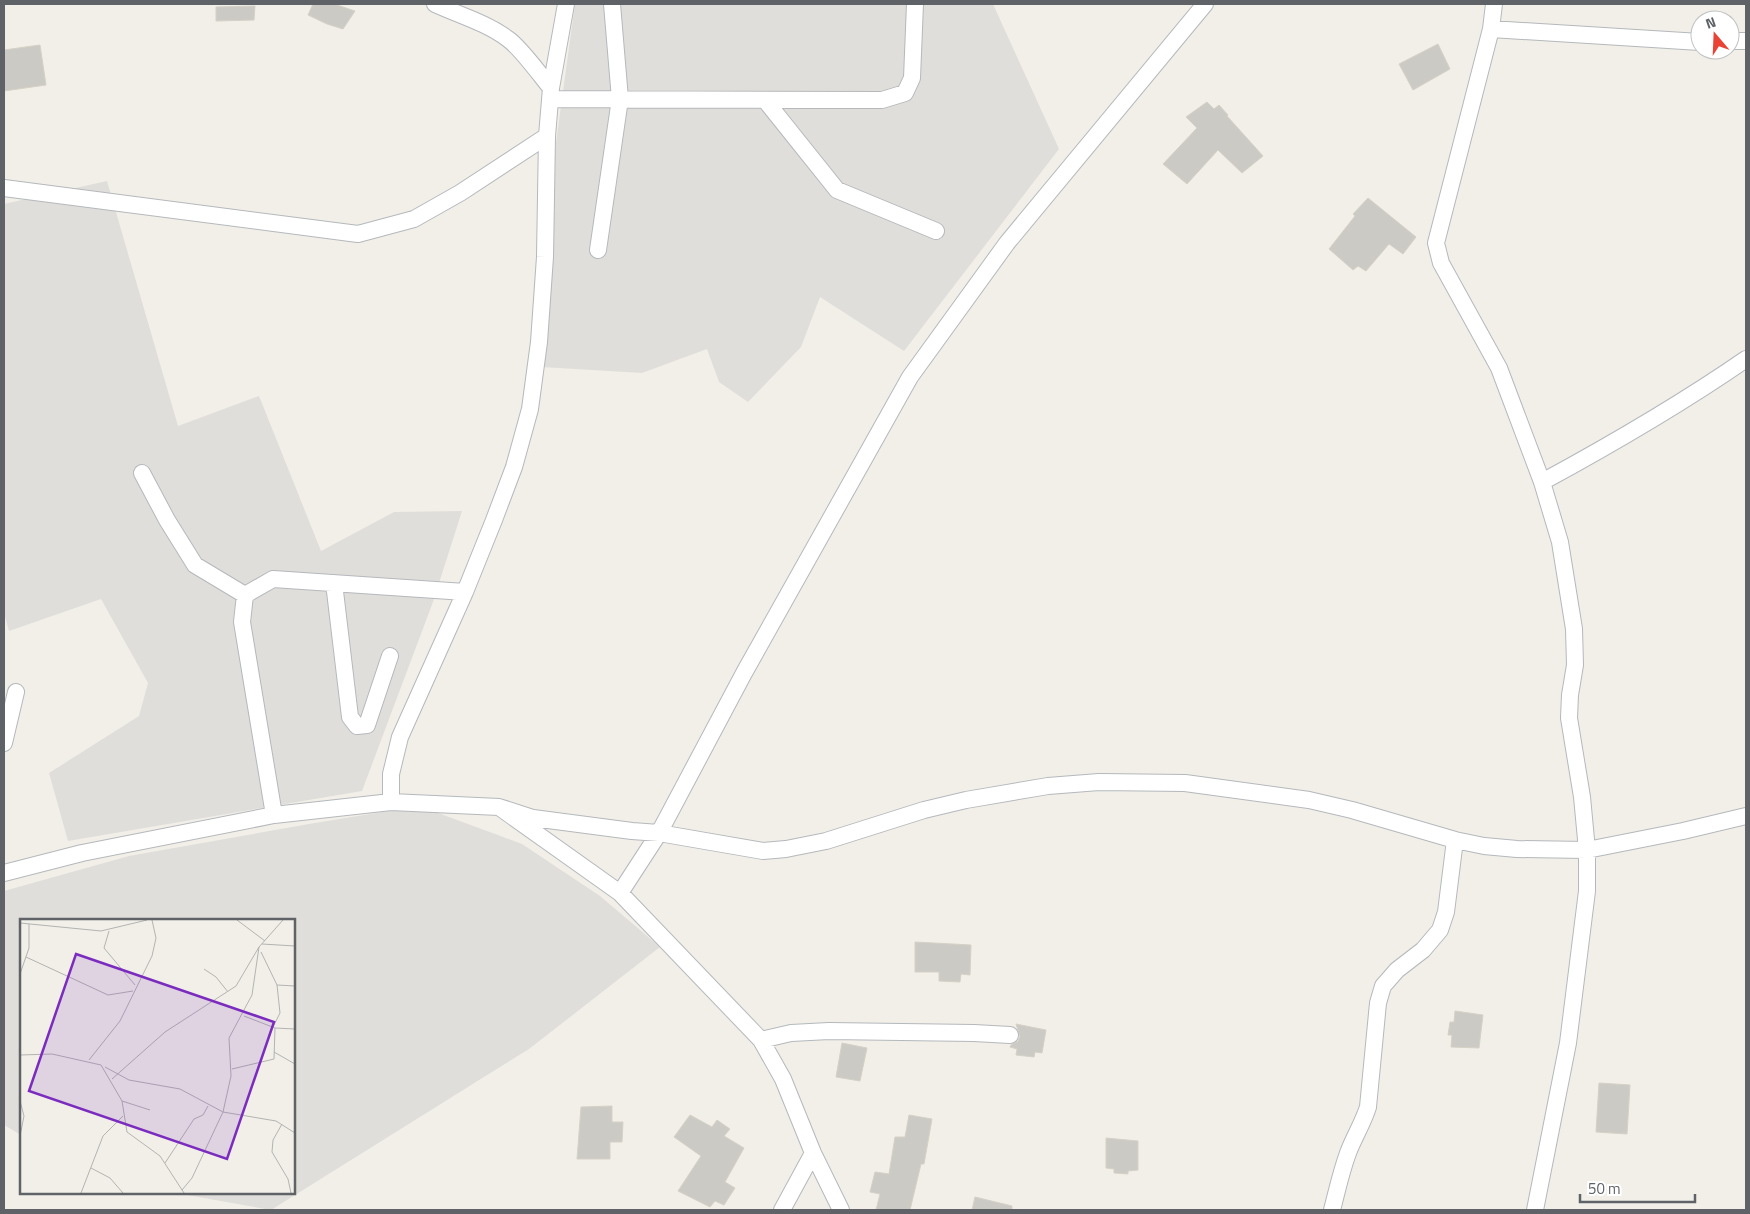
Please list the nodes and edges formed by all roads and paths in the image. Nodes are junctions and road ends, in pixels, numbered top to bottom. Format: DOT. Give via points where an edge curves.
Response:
graph roads {
  1 [pos="435,4"];
  2 [pos="566,4"];
  3 [pos="612,4"];
  4 [pos="915,4"];
  5 [pos="1206,4"];
  6 [pos="1494,4"];
  7 [pos="1491,28"];
  8 [pos="1690,41"];
  9 [pos="551,94"];
  10 [pos="620,99"];
  11 [pos="765,100"];
  12 [pos="547,136"];
  13 [pos="4,188"];
  14 [pos="936,231"];
  15 [pos="598,250"];
  16 [pos="1746,359"];
  17 [pos="142,474"];
  18 [pos="1542,482"];
  19 [pos="334,583"];
  20 [pos="465,592"];
  21 [pos="245,595"];
  22 [pos="390,656"];
  23 [pos="16,692"];
  24 [pos="4,743"];
  25 [pos="392,802"];
  26 [pos="499,807"];
  27 [pos="274,816"];
  28 [pos="1746,816"];
  29 [pos="659,833"];
  30 [pos="1456,840"];
  31 [pos="1587,850"];
  32 [pos="4,873"];
  33 [pos="620,893"];
  34 [pos="1010,1035"];
  35 [pos="761,1040"];
  36 [pos="813,1154"];
  37 [pos="782,1210"];
  38 [pos="841,1210"];
  39 [pos="1332,1210"];
  40 [pos="1535,1210"];
  1 -- 9 [label="street" via="492,28 510,40"];
  2 -- 9 [label="street"];
  3 -- 10 [label="street"];
  4 -- 11 [label="street" via="912,78 905,93 882,100"];
  5 -- 29 [label="street" via="1007,243 910,377 744,673"];
  6 -- 7 [label="street"];
  7 -- 8 [label="street"];
  7 -- 18 [label="street" via="1436,243 1440,263 1499,368"];
  9 -- 10 [label="street"];
  9 -- 12 [label="street"];
  10 -- 11 [label="street"];
  10 -- 15 [label="street"];
  11 -- 14 [label="street" via="836,190"];
  12 -- 13 [label="street" via="414,219 358,234"];
  12 -- 20 [label="street" via="540,342 530,409 514,467"];
  16 -- 18 [label="street" via="1708,386"];
  17 -- 21 [label="street" via="195,565"];
  18 -- 31 [label="street" via="1560,542 1574,629 1575,665 1569,718"];
  19 -- 20 [label="street"];
  19 -- 21 [label="street" via="274,579"];
  19 -- 22 [label="street" via="350,717 358,726 367,725"];
  20 -- 25 [label="street" via="400,736 391,774"];
  21 -- 27 [label="street" via="242,622"];
  23 -- 24 [label="street"];
  25 -- 26 [label="street"];
  25 -- 27 [label="street"];
  26 -- 29 [label="street" via="534,818"];
  26 -- 33 [label="street"];
  27 -- 32 [label="street" via="82,853"];
  28 -- 31 [label="street"];
  29 -- 30 [label="street" via="763,851 786,849 826,841 966,800 1048,786 1099,782 1185,783 1309,800"];
  29 -- 33 [label="street"];
  30 -- 31 [label="street" via="1509,848"];
  30 -- 39 [label="street" via="1446,912 1440,930 1424,950 1397,970 1383,986 1378,1003 1368,1107 1347,1156"];
  31 -- 40 [label="street" via="1587,891 1568,1044"];
  33 -- 35 [label="street"];
  34 -- 35 [label="street" via="829,1031 791,1033"];
  35 -- 36 [label="street" via="783,1079"];
  36 -- 37 [label="street"];
  36 -- 38 [label="street"];
}
